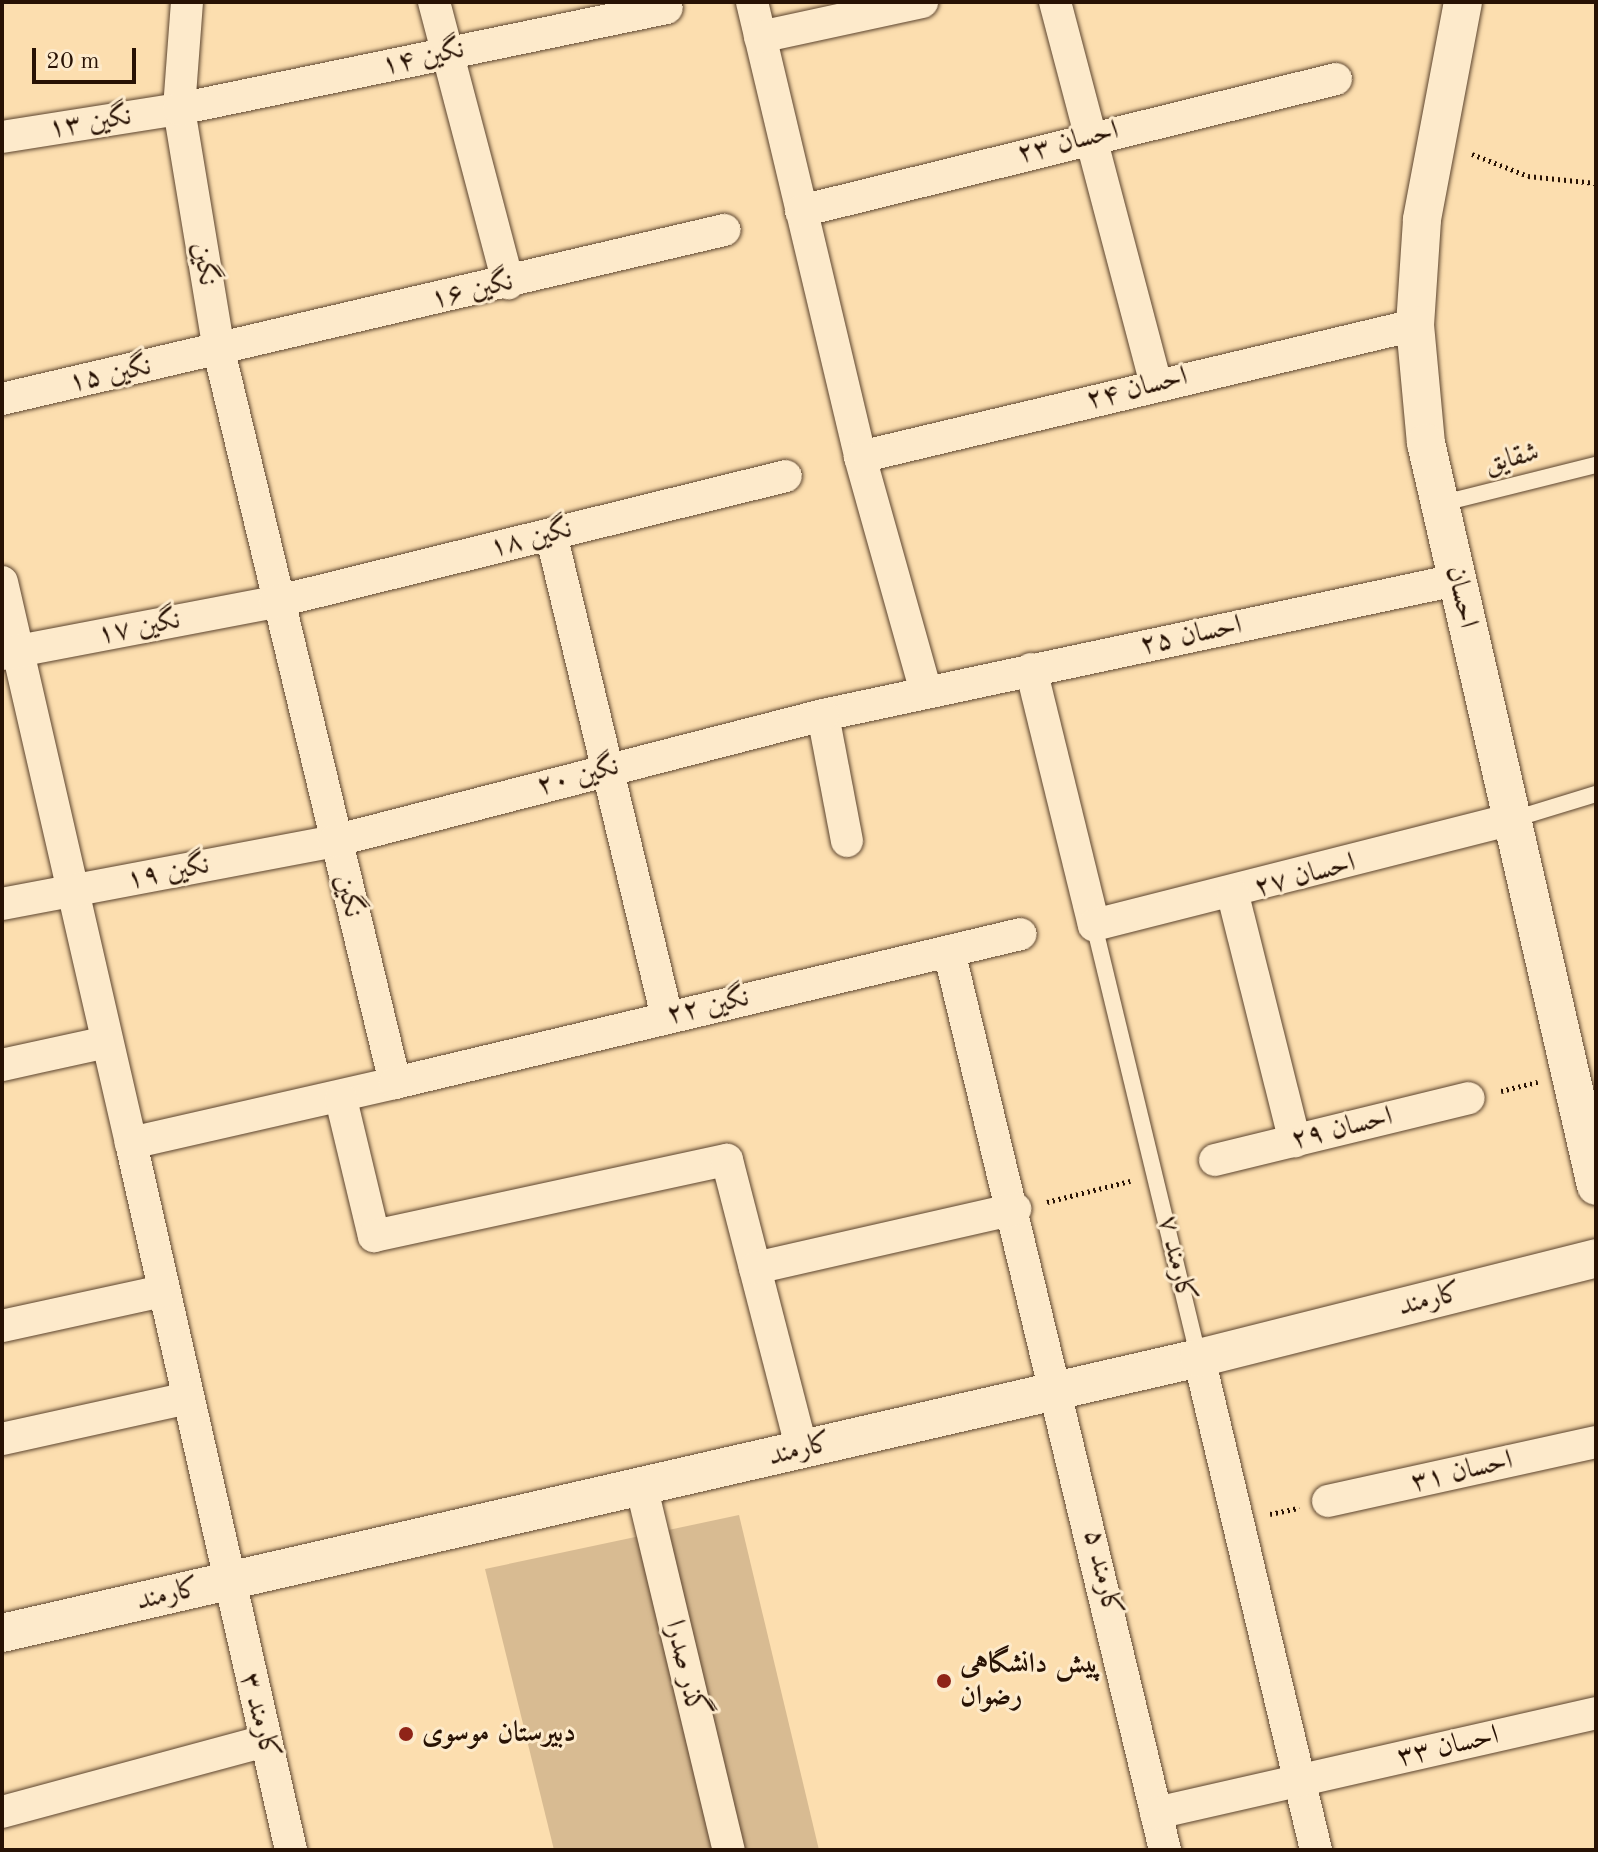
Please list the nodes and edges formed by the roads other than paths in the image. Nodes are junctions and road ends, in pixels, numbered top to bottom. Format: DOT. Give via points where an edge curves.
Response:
graph roads {
  1 [pos="187,2"];
  2 [pos="434,2"];
  3 [pos="752,2"];
  4 [pos="922,2"];
  5 [pos="1055,2"];
  6 [pos="1463,2"];
  7 [pos="667,8"];
  8 [pos="760,37"];
  9 [pos="447,53"];
  10 [pos="1336,79"];
  11 [pos="179,109"];
  12 [pos="2,137"];
  13 [pos="1091,137"];
  14 [pos="801,211"];
  15 [pos="724,230"];
  16 [pos="508,283"];
  17 [pos="1415,325"];
  18 [pos="219,351"];
  19 [pos="1156,384"];
  20 [pos="2,399"];
  21 [pos="860,457"];
  22 [pos="1596,465"];
  23 [pos="786,476"];
  24 [pos="1439,504"];
  25 [pos="551,534"];
  26 [pos="1456,580"];
  27 [pos="2,582"];
  28 [pos="275,602"];
  29 [pos="10,652"];
  30 [pos="1031,669"];
  31 [pos="926,692"];
  32 [pos="823,715"];
  33 [pos="609,768"];
  34 [pos="1596,794"];
  35 [pos="1514,819"];
  36 [pos="334,841"];
  37 [pos="847,841"];
  38 [pos="73,891"];
  39 [pos="1233,895"];
  40 [pos="2,904"];
  41 [pos="1094,925"];
  42 [pos="1021,934"];
  43 [pos="949,951"];
  44 [pos="667,1017"];
  45 [pos="107,1042"];
  46 [pos="2,1065"];
  47 [pos="395,1083"];
  48 [pos="1469,1098"];
  49 [pos="341,1099"];
  50 [pos="1295,1141"];
  51 [pos="131,1143"];
  52 [pos="1215,1160"];
  53 [pos="1596,1186"];
  54 [pos="1015,1209"];
  55 [pos="1596,1258"];
  56 [pos="755,1268"];
  57 [pos="163,1291"];
  58 [pos="2,1326"];
  59 [pos="1199,1358"];
  60 [pos="1060,1389"];
  61 [pos="188,1398"];
  62 [pos="2,1439"];
  63 [pos="1596,1442"];
  64 [pos="802,1449"];
  65 [pos="642,1489"];
  66 [pos="1328,1501"];
  67 [pos="226,1581"];
  68 [pos="2,1633"];
  69 [pos="1596,1713"];
  70 [pos="265,1741"];
  71 [pos="1299,1780"];
  72 [pos="2,1812"];
  73 [pos="1156,1813"];
  74 [pos="291,1850"];
  75 [pos="729,1850"];
  76 [pos="1165,1850"];
  77 [pos="1316,1850"];
  1 -- 11 [label="street, نگین"];
  2 -- 9 [label="street"];
  3 -- 8 [label="street"];
  4 -- 8 [label="street"];
  5 -- 13 [label="street"];
  6 -- 17 [label="street, احسان" via="1437,141"];
  7 -- 9 [label="street, نگین ۱۴"];
  8 -- 14 [label="street"];
  9 -- 11 [label="street, نگین ۱۴"];
  9 -- 16 [label="street"];
  10 -- 13 [label="street, احسان ۲۳"];
  11 -- 12 [label="street, نگین ۱۳"];
  11 -- 18 [label="street, نگین"];
  13 -- 14 [label="street, احسان ۲۳"];
  13 -- 19 [label="street"];
  14 -- 21 [label="street"];
  15 -- 16 [label="street, نگین ۱۶"];
  16 -- 18 [label="street, نگین ۱۶"];
  17 -- 19 [label="street, احسان ۲۴"];
  17 -- 24 [label="street, احسان"];
  18 -- 20 [label="street, نگین ۱۵"];
  18 -- 28 [label="street, نگین"];
  19 -- 21 [label="street, احسان ۲۴"];
  21 -- 31 [label="street"];
  22 -- 24 [label="lane, شقایق"];
  23 -- 25 [label="street, نگین ۱۸"];
  24 -- 26 [label="street, احسان"];
  25 -- 28 [label="street, نگین ۱۸"];
  25 -- 33 [label="street"];
  26 -- 30 [label="street, احسان ۲۵"];
  26 -- 35 [label="street, احسان"];
  27 -- 29 [label="street"];
  28 -- 29 [label="street, نگین ۱۷"];
  28 -- 36 [label="street, نگین"];
  29 -- 38 [label="street"];
  30 -- 31 [label="street, احسان ۲۵"];
  30 -- 41 [label="street, کارمند ۷"];
  31 -- 32 [label="street, نگین ۲۰"];
  32 -- 33 [label="street, نگین ۲۰"];
  32 -- 37 [label="street"];
  33 -- 36 [label="street, نگین ۲۰"];
  33 -- 44 [label="street"];
  34 -- 35 [label="lane"];
  35 -- 39 [label="street, احسان ۲۷"];
  35 -- 53 [label="street, احسان"];
  36 -- 38 [label="street, نگین ۱۹"];
  36 -- 47 [label="street, نگین"];
  38 -- 40 [label="street, نگین ۱۹"];
  38 -- 45 [label="street"];
  39 -- 41 [label="street, احسان ۲۷"];
  39 -- 50 [label="street"];
  41 -- 59 [label="lane, کارمند ۷"];
  42 -- 43 [label="street, نگین ۲۲"];
  43 -- 44 [label="street, نگین ۲۲"];
  43 -- 54 [label="street, کارمند ۵"];
  44 -- 47 [label="street, نگین ۲۲"];
  45 -- 46 [label="street"];
  45 -- 51 [label="street"];
  47 -- 49 [label="street"];
  48 -- 50 [label="street, احسان ۲۹"];
  49 -- 51 [label="street"];
  49 -- 56 [label="street" via="374,1236 727,1160"];
  50 -- 52 [label="street, احسان ۲۹"];
  51 -- 57 [label="street"];
  54 -- 56 [label="street"];
  54 -- 60 [label="street, کارمند ۵"];
  55 -- 59 [label="street, کارمند"];
  56 -- 64 [label="street"];
  57 -- 58 [label="street"];
  57 -- 61 [label="street"];
  59 -- 60 [label="street, کارمند"];
  59 -- 71 [label="street, کارمند ۷"];
  60 -- 64 [label="street, کارمند"];
  60 -- 73 [label="street, کارمند ۵"];
  61 -- 62 [label="street"];
  61 -- 67 [label="street"];
  63 -- 66 [label="street, احسان ۳۱"];
  64 -- 65 [label="street, کارمند"];
  65 -- 67 [label="street, کارمند"];
  65 -- 75 [label="street, گذر صدرا"];
  67 -- 68 [label="street, کارمند"];
  67 -- 70 [label="street, کارمند ۳"];
  69 -- 71 [label="street, احسان ۳۳"];
  70 -- 72 [label="street"];
  70 -- 74 [label="street, کارمند ۳"];
  71 -- 73 [label="street, احسان ۳۳"];
  71 -- 77 [label="street, کارمند ۷"];
  73 -- 76 [label="street, کارمند ۵"];
}
